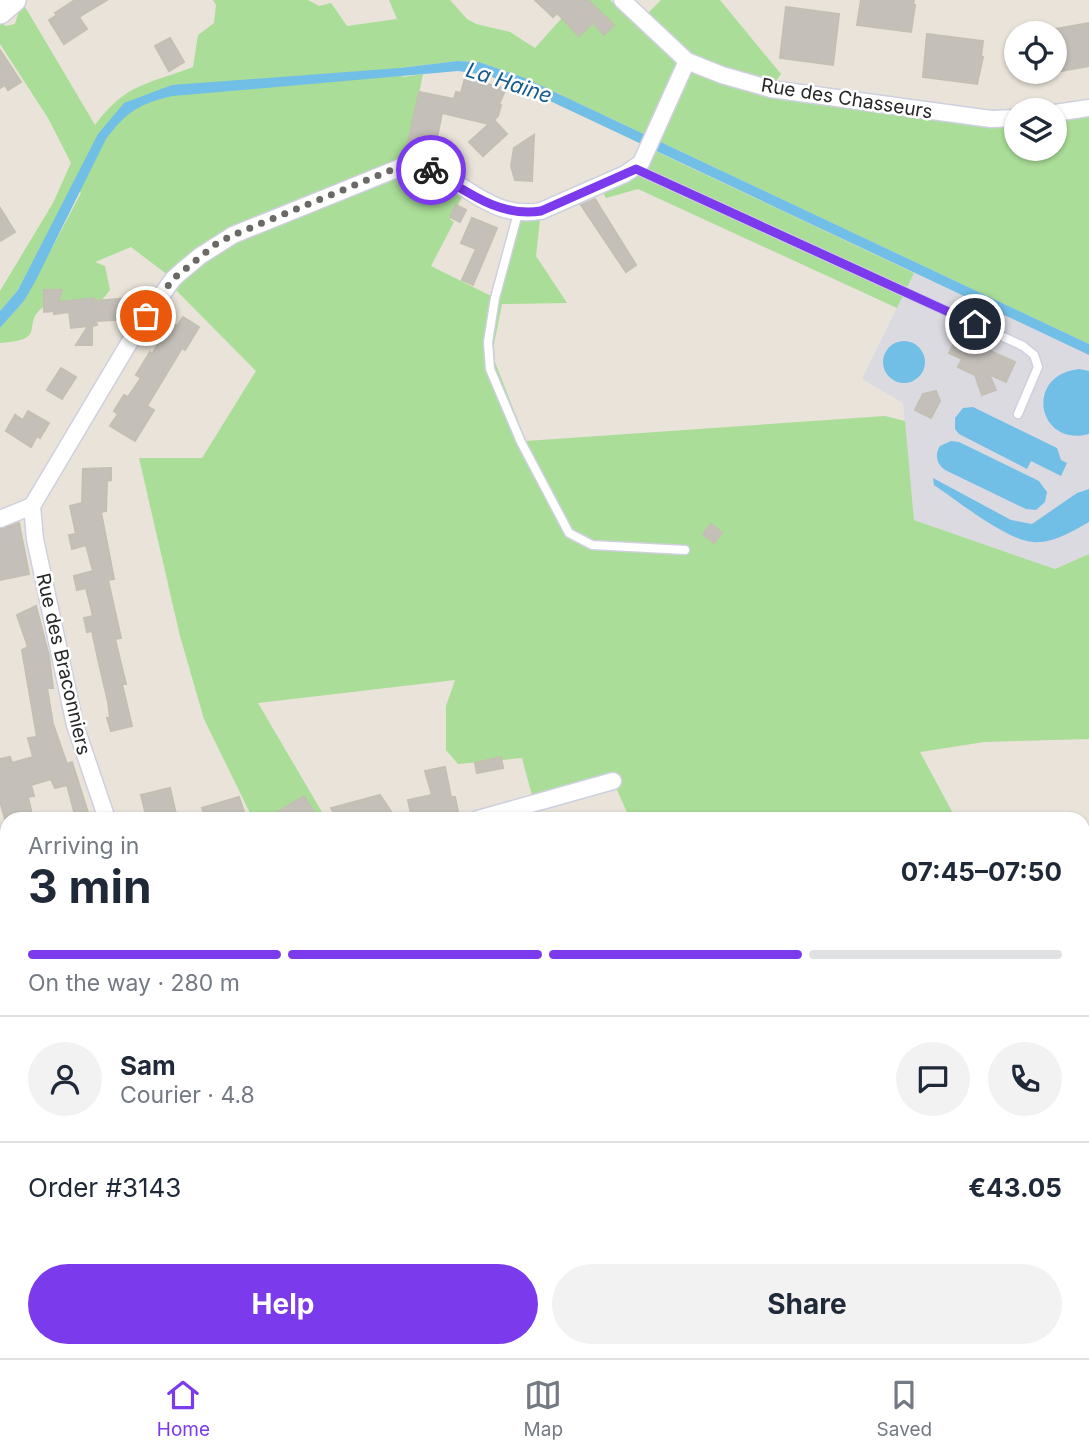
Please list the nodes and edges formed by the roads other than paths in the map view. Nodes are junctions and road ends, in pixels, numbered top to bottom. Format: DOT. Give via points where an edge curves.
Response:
graph roads {
  1 [pos="14,0"];
  2 [pos="622,0"];
  3 [pos="0,12"];
  4 [pos="687,61"];
  5 [pos="1089,108"];
  6 [pos="1067,111"];
  7 [pos="1004,118"];
  8 [pos="636,169"];
  9 [pos="518,213"];
  10 [pos="1018,415"];
  11 [pos="32,506"];
  12 [pos="0,519"];
  13 [pos="685,550"];
  14 [pos="613,781"];
  15 [pos="105,812"];
  16 [pos="503,812"];
  1 -- 3 [label="street"];
  2 -- 4 [label="street, Rue des Chasseurs"];
  4 -- 7 [label="street, Rue des Chasseurs" via="771,89"];
  4 -- 8 [label="street"];
  5 -- 6 [label="street"];
  8 -- 9 [label="street" via="541,211"];
  8 -- 10 [label="lane" via="1023,346 1038,366"];
  9 -- 11 [label="street" via="488,203 430,169 404,166 216,244 173,279 146,316"];
  9 -- 13 [label="lane" via="495,298 488,354 496,387 521,442 569,533 579,541"];
  11 -- 12 [label="street"];
  11 -- 15 [label="street, Rue des Braconniers" via="33,531 75,725"];
  14 -- 16 [label="street"];
}
